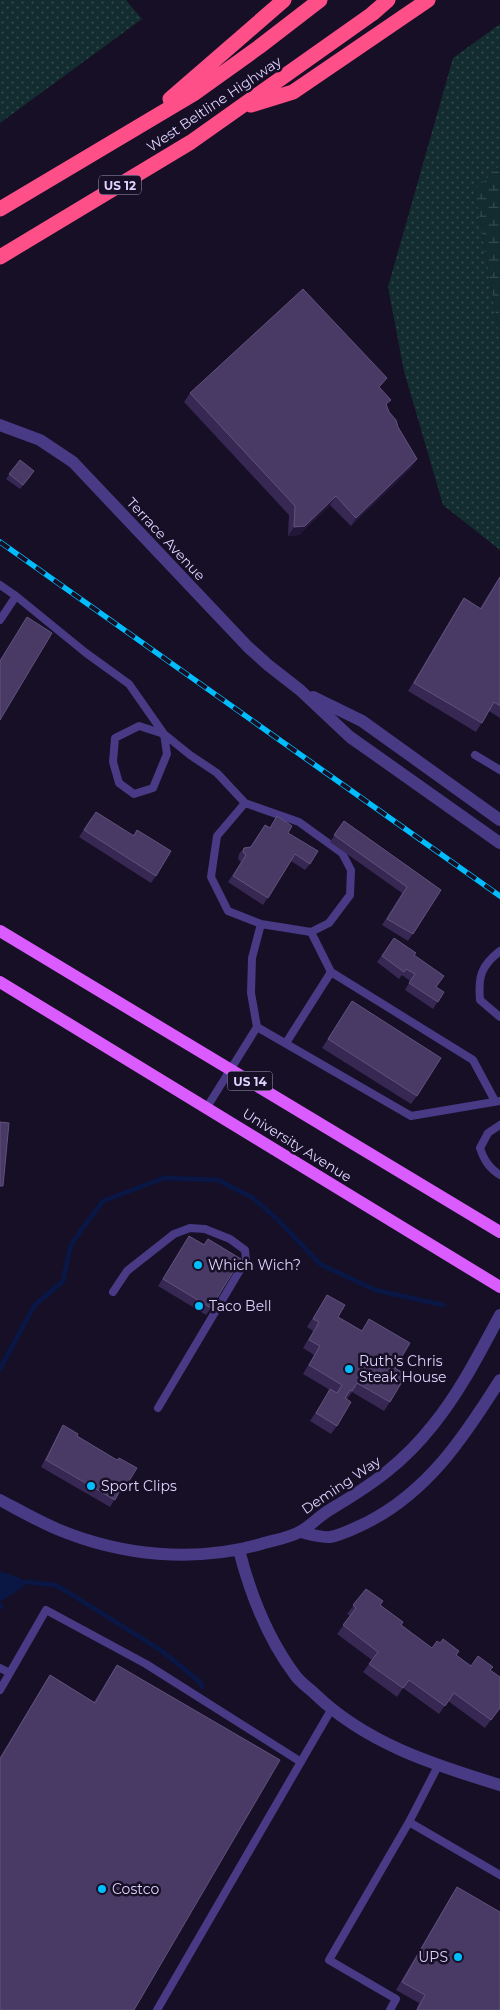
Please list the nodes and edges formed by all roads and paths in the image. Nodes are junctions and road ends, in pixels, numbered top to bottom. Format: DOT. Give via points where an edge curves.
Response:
graph roads {
  1 [pos="284,0"];
  2 [pos="320,0"];
  3 [pos="388,0"];
  4 [pos="428,0"];
  5 [pos="238,109"];
  6 [pos="142,123"];
  7 [pos="0,208"];
  8 [pos="0,257"];
  9 [pos="0,424"];
  10 [pos="0,585"];
  11 [pos="16,596"];
  12 [pos="0,620"];
  13 [pos="300,690"];
  14 [pos="164,734"];
  15 [pos="476,755"];
  16 [pos="500,770"];
  17 [pos="245,803"];
  18 [pos="500,820"];
  19 [pos="500,843"];
  20 [pos="261,924"];
  21 [pos="0,931"];
  22 [pos="311,932"];
  23 [pos="500,951"];
  24 [pos="331,972"];
  25 [pos="0,982"];
  26 [pos="500,1017"];
  27 [pos="257,1027"];
  28 [pos="286,1043"];
  29 [pos="230,1069"];
  30 [pos="497,1101"];
  31 [pos="207,1107"];
  32 [pos="500,1125"];
  33 [pos="500,1175"];
  34 [pos="500,1232"];
  35 [pos="500,1287"];
  36 [pos="113,1292"];
  37 [pos="500,1315"];
  38 [pos="500,1380"];
  39 [pos="158,1408"];
  40 [pos="0,1501"];
  41 [pos="300,1532"];
  42 [pos="239,1550"];
  43 [pos="0,1668"];
  44 [pos="10,1674"];
  45 [pos="0,1690"];
  46 [pos="331,1710"];
  47 [pos="301,1762"];
  48 [pos="438,1766"];
  49 [pos="500,1785"];
  50 [pos="409,1822"];
  51 [pos="500,1875"];
  52 [pos="157,2010"];
  53 [pos="390,2010"];
  1 -- 6 [label="highway"];
  2 -- 6 [label="highway, West Beltline Highway" via="230,69"];
  3 -- 5 [label="highway, West Beltline Highway / US 12"];
  4 -- 5 [label="highway" via="293,92"];
  5 -- 8 [label="highway, West Beltline Highway / US 12" via="192,142"];
  6 -- 7 [label="highway, West Beltline Highway"];
  9 -- 13 [label="street, Terrace Avenue" via="40,440 73,462 248,647"];
  10 -- 11 [label="lane"];
  11 -- 12 [label="lane"];
  11 -- 14 [label="lane" via="129,684"];
  13 -- 18 [label="street, Terrace Avenue" via="362,721"];
  13 -- 19 [label="street, Terrace Avenue" via="350,737"];
  14 -- 14 [label="lane" via="139,726 116,738 113,762 119,783 134,794 153,788 167,754"];
  14 -- 17 [label="lane" via="217,773"];
  15 -- 16 [label="lane"];
  17 -- 20 [label="lane" via="217,836 210,877 228,911"];
  17 -- 22 [label="lane" via="299,822 342,853 352,870 350,895 329,923"];
  20 -- 22 [label="lane"];
  20 -- 27 [label="lane" via="252,958 251,993"];
  21 -- 29 [label="main road, US 14"];
  22 -- 24 [label="lane"];
  23 -- 26 [label="lane" via="487,961 479,983 480,1000"];
  24 -- 28 [label="lane"];
  24 -- 30 [label="lane" via="473,1060"];
  25 -- 31 [label="main road, University Avenue"];
  27 -- 28 [label="lane"];
  27 -- 29 [label="lane"];
  28 -- 30 [label="lane" via="411,1116"];
  29 -- 31 [label="lane"];
  29 -- 34 [label="main road, US 14"];
  31 -- 35 [label="main road, University Avenue"];
  32 -- 33 [label="lane" via="488,1133 480,1148 484,1160"];
  36 -- 39 [label="lane" via="127,1271 174,1234 190,1228 205,1229 230,1239 244,1250 246,1260"];
  37 -- 41 [label="street, Deming Way" via="449,1402 417,1444 391,1470"];
  38 -- 41 [label="street, Deming Way" via="446,1459 421,1486 399,1503 378,1517 329,1537"];
  40 -- 42 [label="street, Deming Way" via="57,1529 142,1553"];
  41 -- 42 [label="street, Deming Way"];
  42 -- 46 [label="street" via="245,1575 272,1638 295,1676"];
  43 -- 44 [label="lane"];
  44 -- 45 [label="lane"];
  44 -- 47 [label="lane" via="46,1610 146,1664"];
  46 -- 47 [label="lane"];
  46 -- 48 [label="street" via="390,1746"];
  47 -- 52 [label="lane"];
  48 -- 49 [label="street"];
  48 -- 50 [label="lane"];
  50 -- 51 [label="lane"];
  50 -- 53 [label="lane" via="329,1960 396,1999"];
}
